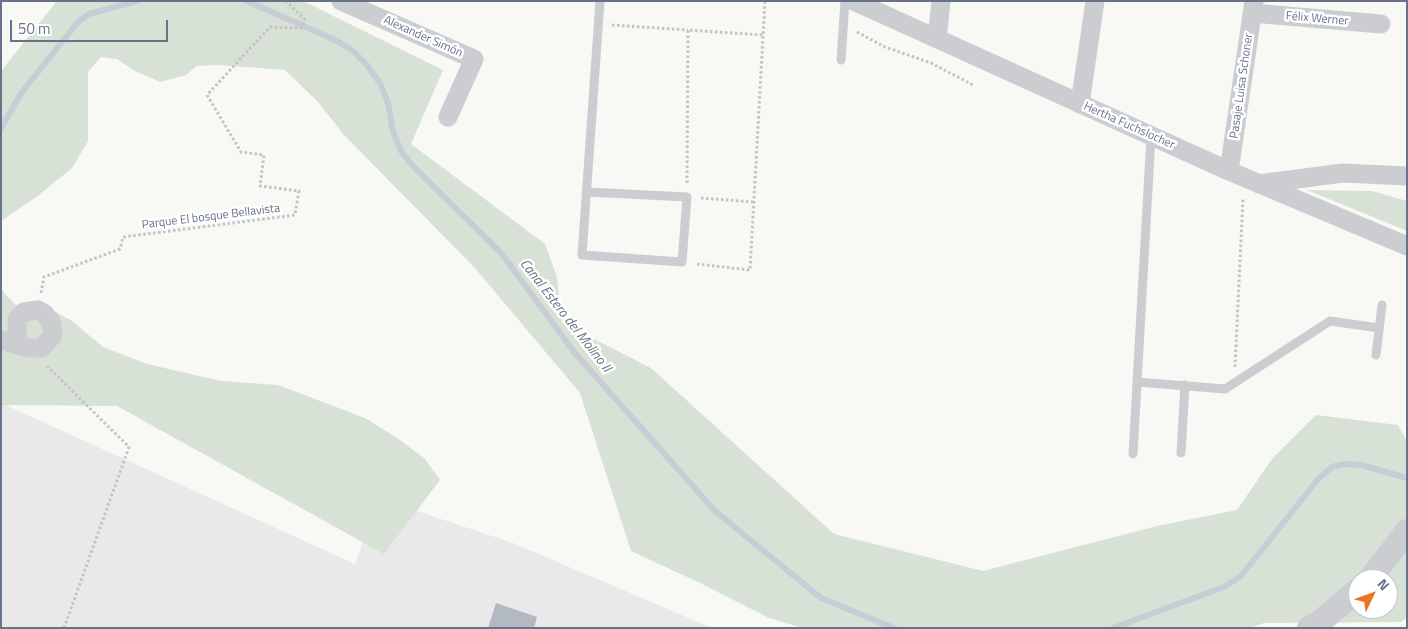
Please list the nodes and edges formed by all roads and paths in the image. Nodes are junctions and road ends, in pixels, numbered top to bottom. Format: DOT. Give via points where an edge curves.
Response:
graph roads {
  1 [pos="286,1"];
  2 [pos="342,1"];
  3 [pos="600,1"];
  4 [pos="765,1"];
  5 [pos="845,1"];
  6 [pos="854,1"];
  7 [pos="941,1"];
  8 [pos="1095,1"];
  9 [pos="1253,7"];
  10 [pos="598,24"];
  11 [pos="1381,24"];
  12 [pos="843,25"];
  13 [pos="688,30"];
  14 [pos="763,35"];
  15 [pos="937,39"];
  16 [pos="841,60"];
  17 [pos="973,85"];
  18 [pos="1080,104"];
  19 [pos="448,117"];
  20 [pos="1151,136"];
  21 [pos="1407,176"];
  22 [pos="1244,178"];
  23 [pos="587,192"];
  24 [pos="687,197"];
  25 [pos="753,202"];
  26 [pos="1407,246"];
  27 [pos="682,262"];
  28 [pos="1382,304"];
  29 [pos="38,310"];
  30 [pos="1378,328"];
  31 [pos="16,343"];
  32 [pos="1376,355"];
  33 [pos="1137,382"];
  34 [pos="1234,383"];
  35 [pos="1185,386"];
  36 [pos="1182,453"];
  37 [pos="1133,454"];
  38 [pos="1407,531"];
  39 [pos="1378,569"];
  40 [pos="1348,598"];
  41 [pos="64,628"];
  42 [pos="1309,628"];
  1 -- 29 [label="path, Parque El bosque Bellavista" via="305,20 301,28 270,27 207,96 241,152 264,156 260,186 299,191 295,215 123,237 120,250 44,277"];
  2 -- 19 [label="street, Alexander Simón" via="474,59"];
  3 -- 10 [label="lane"];
  4 -- 14 [label="path"];
  5 -- 12 [label="lane"];
  6 -- 15 [label="street, Hertha Fuchslocher"];
  7 -- 15 [label="street"];
  8 -- 18 [label="street"];
  9 -- 11 [label="street, Félix Werner"];
  9 -- 22 [label="street, Pasaje Luisa Schoner"];
  10 -- 13 [label="path"];
  10 -- 23 [label="lane"];
  12 -- 16 [label="lane"];
  12 -- 17 [label="path"];
  13 -- 14 [label="path"];
  13 -- 24 [label="path"];
  14 -- 25 [label="path"];
  15 -- 18 [label="street, Hertha Fuchslocher"];
  18 -- 20 [label="street, Hertha Fuchslocher"];
  20 -- 22 [label="street, Hertha Fuchslocher"];
  20 -- 33 [label="lane"];
  21 -- 22 [label="street" via="1343,173"];
  22 -- 26 [label="street, Hertha Fuchslocher"];
  22 -- 34 [label="path"];
  23 -- 24 [label="lane"];
  23 -- 27 [label="lane" via="582,255"];
  24 -- 25 [label="path"];
  24 -- 27 [label="lane"];
  25 -- 27 [label="path" via="750,270"];
  28 -- 30 [label="lane"];
  29 -- 31 [label="street" via="20,315 16,323"];
  29 -- 31 [label="street" via="51,322 53,335 46,346 38,349"];
  30 -- 32 [label="lane"];
  30 -- 34 [label="lane" via="1330,321"];
  31 -- 41 [label="path" via="128,447"];
  33 -- 35 [label="lane"];
  33 -- 37 [label="lane"];
  34 -- 35 [label="lane" via="1225,389"];
  35 -- 36 [label="lane"];
  38 -- 39 [label="street"];
  40 -- 42 [label="street"];
}
